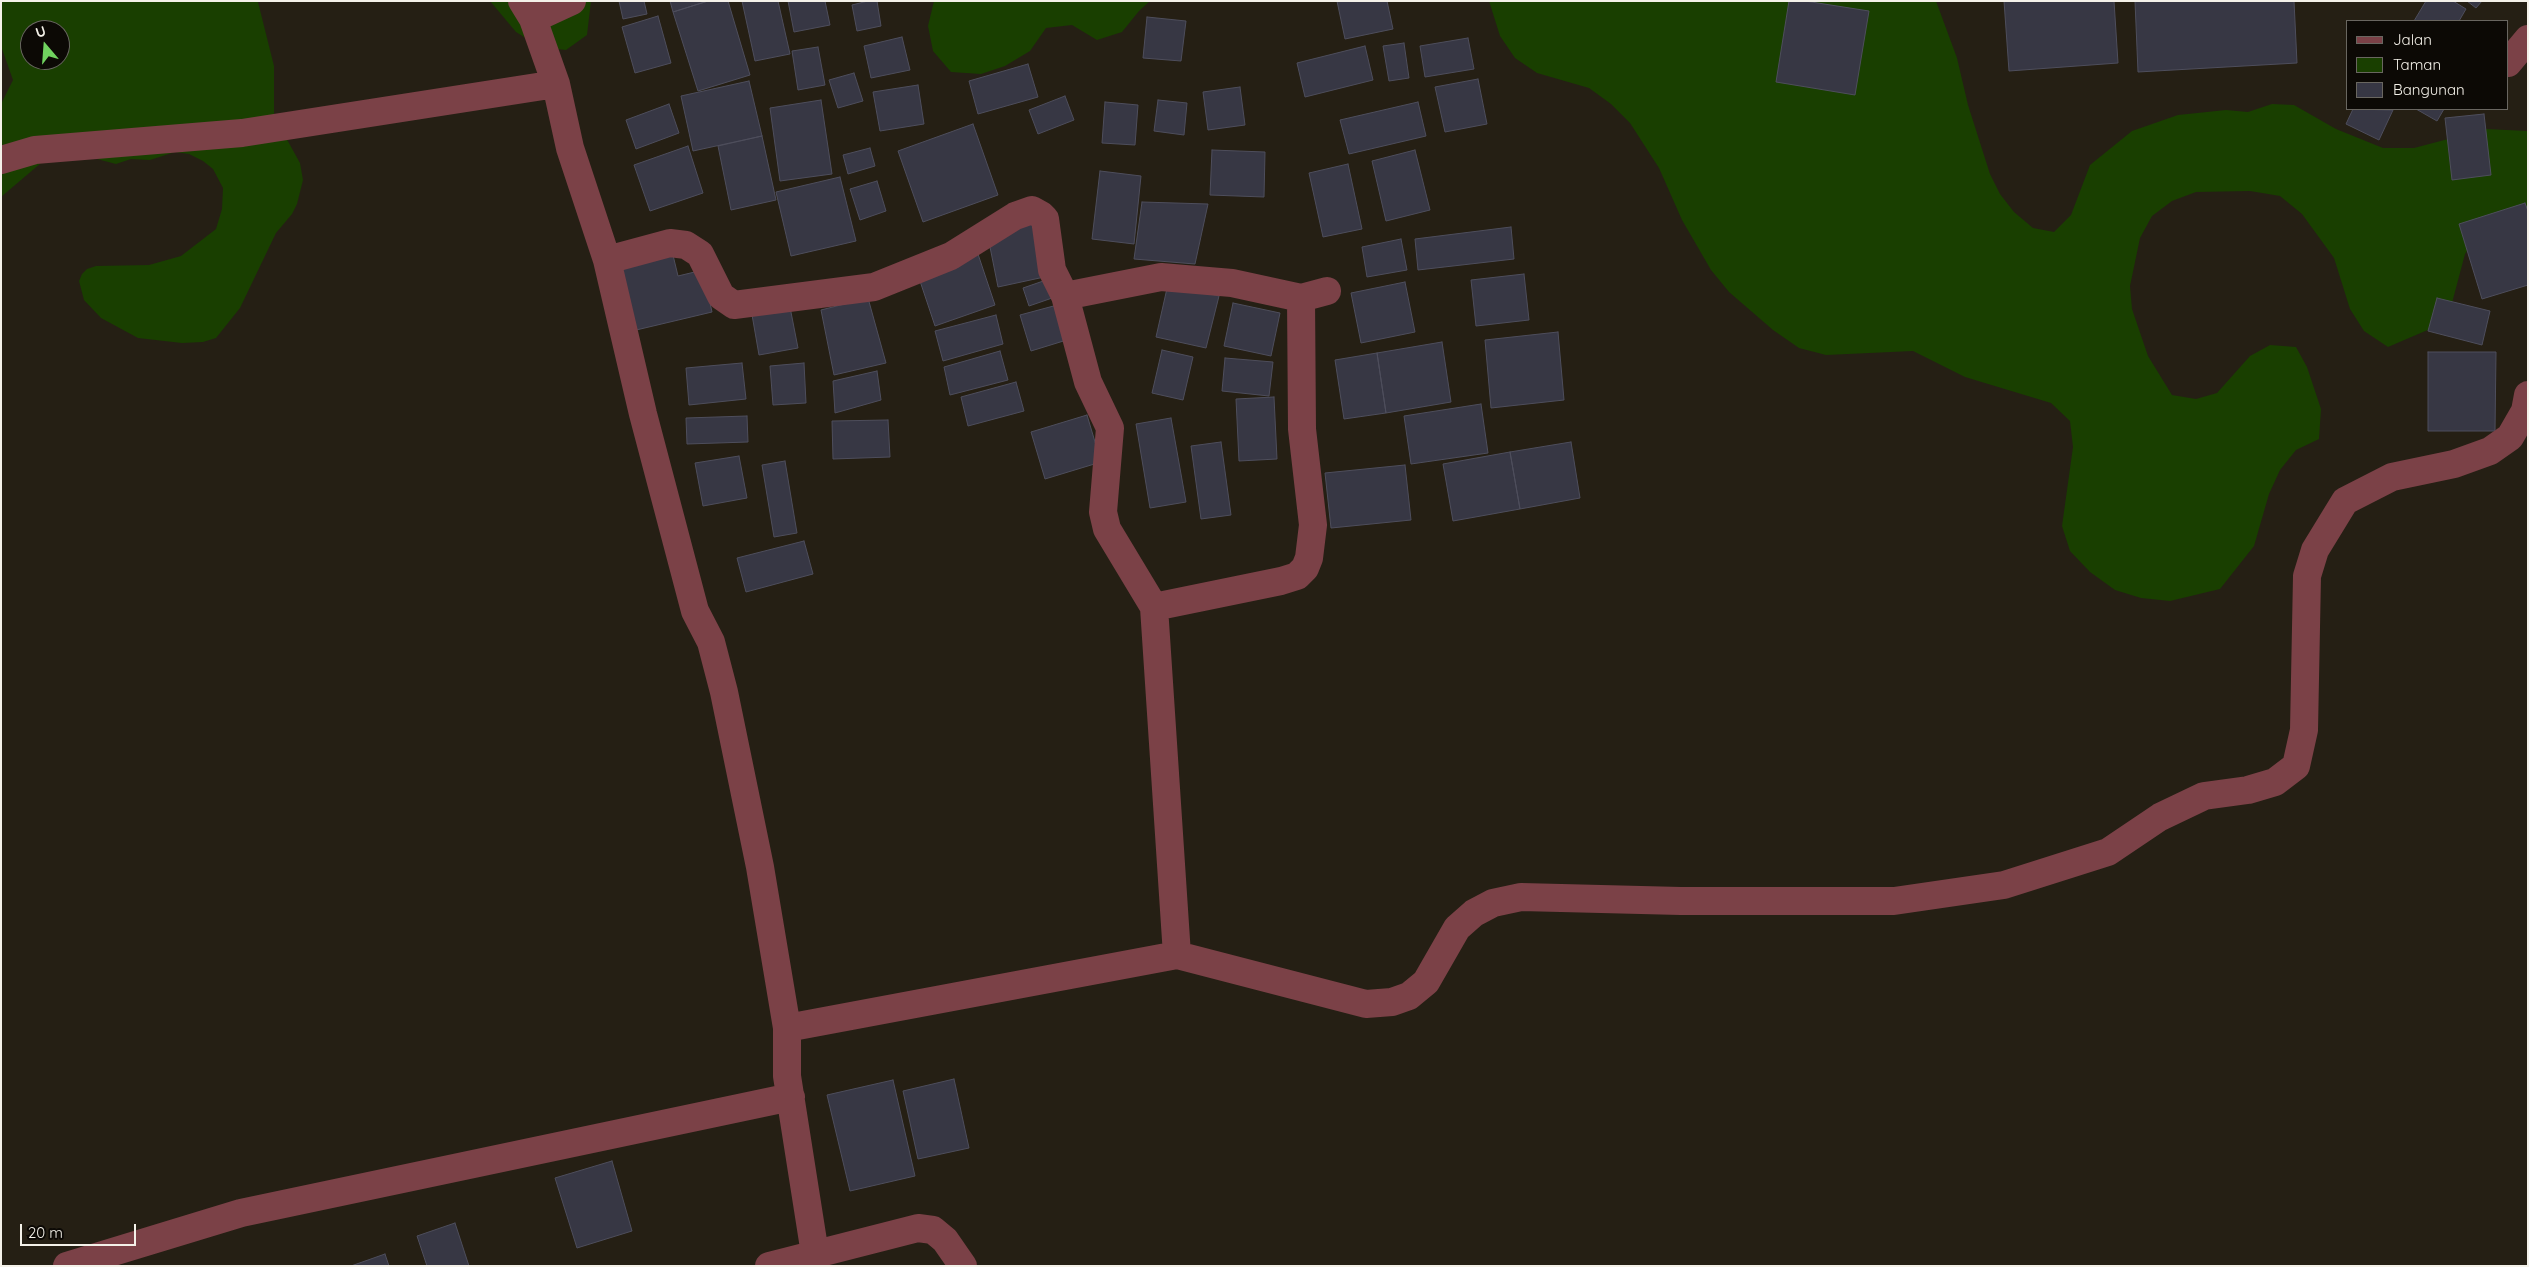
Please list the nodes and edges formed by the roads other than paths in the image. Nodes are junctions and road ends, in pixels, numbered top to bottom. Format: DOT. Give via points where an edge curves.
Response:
graph roads {
  1 [pos="572,1"];
  2 [pos="528,10"];
  3 [pos="2528,39"];
  4 [pos="2509,62"];
  5 [pos="556,84"];
  6 [pos="1,160"];
  7 [pos="607,260"];
  8 [pos="1327,291"];
  9 [pos="1064,296"];
  10 [pos="1301,298"];
  11 [pos="2528,395"];
  12 [pos="1154,607"];
  13 [pos="1177,955"];
  14 [pos="787,1028"];
  15 [pos="791,1097"];
  16 [pos="814,1254"];
  17 [pos="67,1266"];
  18 [pos="769,1266"];
  19 [pos="963,1266"];
  1 -- 2 [label="street"];
  2 -- 5 [label="street"];
  3 -- 4 [label="street"];
  5 -- 6 [label="street" via="242,133 35,150"];
  5 -- 7 [label="street" via="570,148"];
  7 -- 9 [label="street" via="670,243 686,245 700,254 722,296 734,305 823,295 874,287 918,271 951,256 1009,219 1032,210 1045,219 1052,270"];
  7 -- 14 [label="street" via="643,414 695,611 711,642 724,692 760,867"];
  8 -- 10 [label="street"];
  9 -- 10 [label="street" via="1161,277 1232,284"];
  9 -- 12 [label="street" via="1088,382 1110,428 1103,512 1108,529"];
  10 -- 12 [label="street" via="1302,429 1314,525 1305,568 1296,576 1280,581"];
  11 -- 13 [label="street" via="2525,411 2510,437 2490,451 2454,464 2392,477 2345,500 2315,550 2307,576 2304,730 2296,766 2275,782 2248,790 2204,796 2160,818 2108,852 2004,884 1894,901 1521,897 1493,903 1474,912 1457,928 1426,982 1409,996 1392,1002 1366,1004"];
  12 -- 13 [label="street"];
  13 -- 14 [label="street"];
  14 -- 15 [label="street" via="787,1076"];
  15 -- 16 [label="street"];
  15 -- 17 [label="street" via="241,1213"];
  16 -- 18 [label="street"];
  16 -- 19 [label="street" via="918,1228 933,1230 945,1240"];
}
